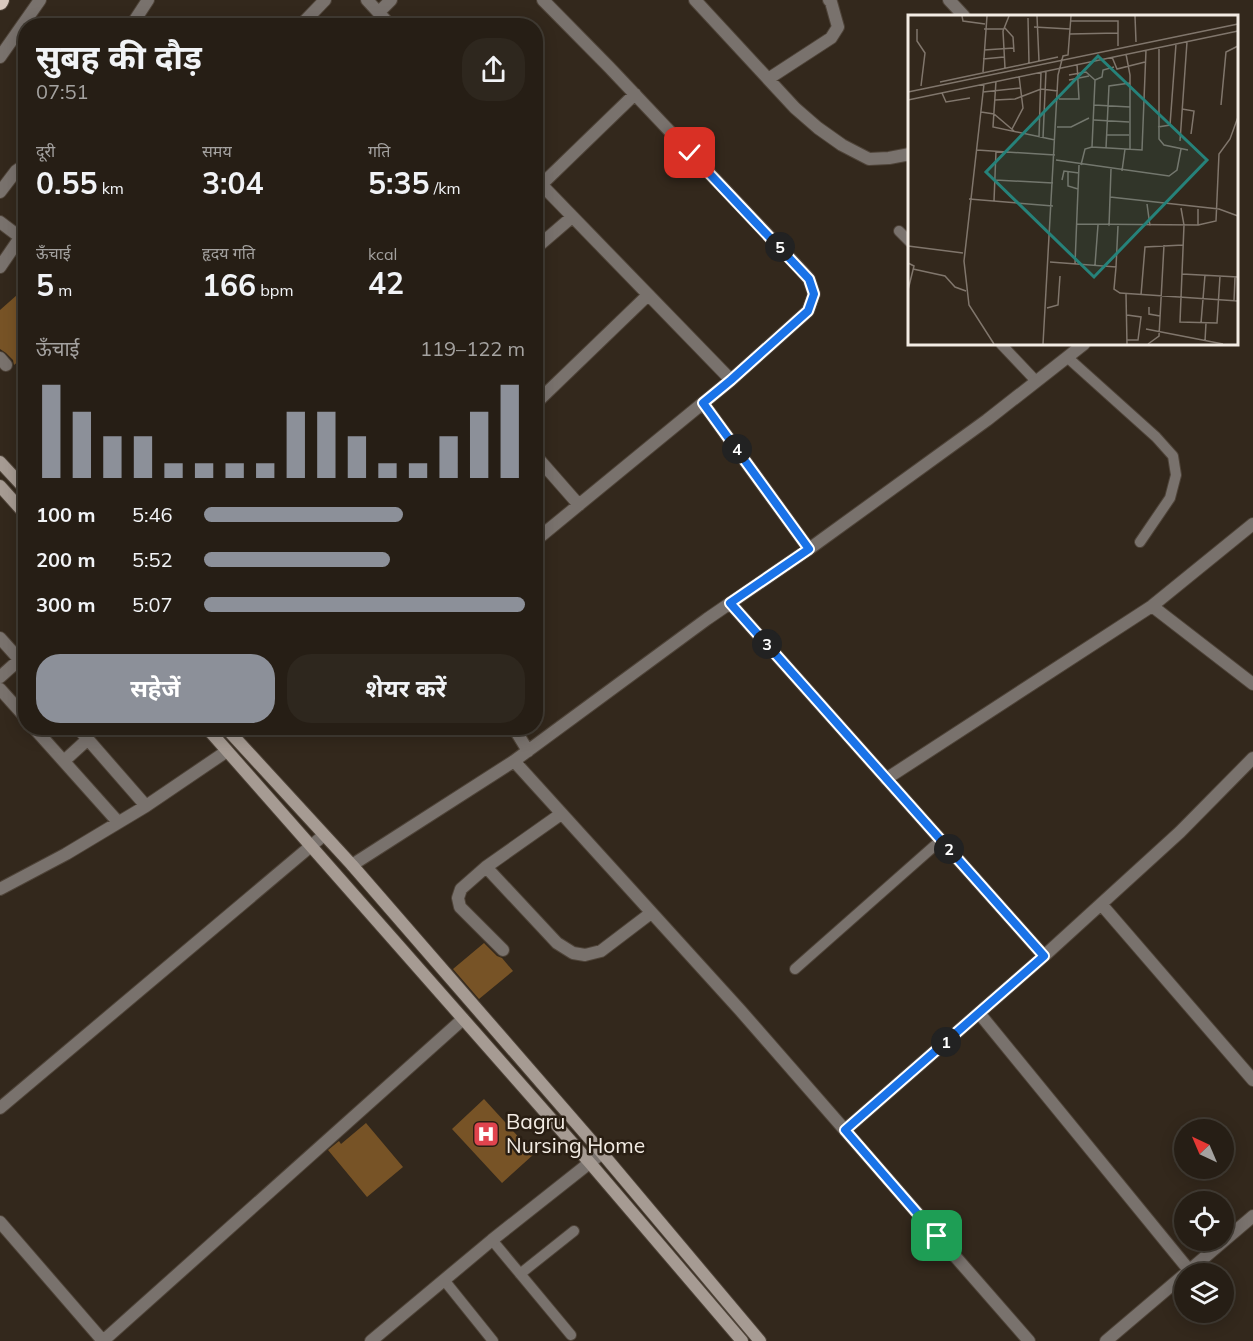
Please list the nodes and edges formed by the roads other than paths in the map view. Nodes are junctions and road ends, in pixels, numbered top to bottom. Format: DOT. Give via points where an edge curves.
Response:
graph roads {
  1 [pos="40,0"];
  2 [pos="148,0"];
  3 [pos="325,0"];
  4 [pos="367,0"];
  5 [pos="391,0"];
  6 [pos="543,0"];
  7 [pos="695,0"];
  8 [pos="829,0"];
  9 [pos="949,0"];
  10 [pos="379,12"];
  11 [pos="963,15"];
  12 [pos="27,18"];
  13 [pos="136,18"];
  14 [pos="308,18"];
  15 [pos="384,18"];
  16 [pos="18,31"];
  17 [pos="0,57"];
  18 [pos="768,79"];
  19 [pos="634,94"];
  20 [pos="908,154"];
  21 [pos="18,170"];
  22 [pos="543,177"];
  23 [pos="543,187"];
  24 [pos="0,192"];
  25 [pos="572,217"];
  26 [pos="0,222"];
  27 [pos="899,231"];
  28 [pos="18,232"];
  29 [pos="908,241"];
  30 [pos="543,242"];
  31 [pos="18,244"];
  32 [pos="0,267"];
  33 [pos="648,295"];
  34 [pos="1002,345"];
  35 [pos="1083,345"];
  36 [pos="1067,357"];
  37 [pos="731,380"];
  38 [pos="1036,381"];
  39 [pos="543,396"];
  40 [pos="703,403"];
  41 [pos="0,462"];
  42 [pos="543,464"];
  43 [pos="18,479"];
  44 [pos="0,486"];
  45 [pos="579,505"];
  46 [pos="18,506"];
  47 [pos="1253,524"];
  48 [pos="543,534"];
  49 [pos="1140,542"];
  50 [pos="809,549"];
  51 [pos="730,603"];
  52 [pos="1152,606"];
  53 [pos="0,638"];
  54 [pos="18,658"];
  55 [pos="18,665"];
  56 [pos="0,676"];
  57 [pos="1253,684"];
  58 [pos="0,689"];
  59 [pos="18,709"];
  60 [pos="40,735"];
  61 [pos="84,735"];
  62 [pos="213,735"];
  63 [pos="231,735"];
  64 [pos="518,735"];
  65 [pos="88,739"];
  66 [pos="227,751"];
  67 [pos="528,751"];
  68 [pos="1253,758"];
  69 [pos="64,761"];
  70 [pos="513,761"];
  71 [pos="886,778"];
  72 [pos="147,806"];
  73 [pos="561,814"];
  74 [pos="118,822"];
  75 [pos="324,835"];
  76 [pos="941,840"];
  77 [pos="312,846"];
  78 [pos="352,865"];
  79 [pos="486,867"];
  80 [pos="0,889"];
  81 [pos="1101,904"];
  82 [pos="651,913"];
  83 [pos="503,950"];
  84 [pos="1044,956"];
  85 [pos="795,969"];
  86 [pos="979,1013"];
  87 [pos="463,1018"];
  88 [pos="1253,1080"];
  89 [pos="0,1108"];
  90 [pos="845,1130"];
  91 [pos="602,1153"];
  92 [pos="590,1163"];
  93 [pos="1253,1216"];
  94 [pos="0,1222"];
  95 [pos="574,1231"];
  96 [pos="492,1240"];
  97 [pos="1178,1263"];
  98 [pos="1198,1263"];
  99 [pos="520,1274"];
  100 [pos="444,1280"];
  101 [pos="1174,1283"];
  102 [pos="571,1335"];
  103 [pos="103,1341"];
  104 [pos="371,1341"];
  105 [pos="494,1341"];
  106 [pos="742,1341"];
  107 [pos="760,1341"];
  108 [pos="1029,1341"];
  109 [pos="1106,1341"];
  1 -- 12 [label="street"];
  2 -- 13 [label="street"];
  3 -- 14 [label="street"];
  4 -- 10 [label="street"];
  5 -- 10 [label="street"];
  6 -- 19 [label="street"];
  7 -- 18 [label="street"];
  8 -- 18 [label="street" via="838,27 831,38"];
  9 -- 11 [label="street"];
  10 -- 15 [label="street"];
  16 -- 17 [label="street"];
  18 -- 20 [label="street" via="795,108 842,145 869,159"];
  19 -- 22 [label="street"];
  19 -- 37 [label="street" via="809,279 814,294 808,311"];
  21 -- 24 [label="street"];
  23 -- 25 [label="street"];
  25 -- 30 [label="street"];
  25 -- 33 [label="street"];
  26 -- 28 [label="street"];
  27 -- 29 [label="lane"];
  31 -- 32 [label="street"];
  33 -- 37 [label="street"];
  33 -- 39 [label="street"];
  34 -- 38 [label="lane"];
  35 -- 36 [label="street"];
  36 -- 38 [label="street"];
  36 -- 49 [label="lane" via="1173,456 1176,475 1170,498"];
  37 -- 40 [label="street"];
  38 -- 50 [label="street"];
  40 -- 45 [label="street"];
  40 -- 50 [label="street"];
  41 -- 43 [label="main road"];
  42 -- 45 [label="street"];
  44 -- 46 [label="main road"];
  45 -- 48 [label="street"];
  47 -- 52 [label="street"];
  50 -- 51 [label="street"];
  51 -- 67 [label="street"];
  51 -- 71 [label="street"];
  52 -- 57 [label="street"];
  52 -- 71 [label="street"];
  53 -- 54 [label="street"];
  55 -- 56 [label="street"];
  58 -- 59 [label="street"];
  60 -- 69 [label="street"];
  61 -- 65 [label="street"];
  62 -- 66 [label="main road"];
  63 -- 75 [label="main road"];
  64 -- 67 [label="street"];
  65 -- 69 [label="street"];
  65 -- 72 [label="street"];
  66 -- 72 [label="street"];
  66 -- 77 [label="main road"];
  67 -- 70 [label="street"];
  68 -- 81 [label="street"];
  69 -- 74 [label="street"];
  70 -- 73 [label="street"];
  70 -- 78 [label="street"];
  71 -- 76 [label="street"];
  72 -- 74 [label="street"];
  73 -- 79 [label="street"];
  73 -- 82 [label="street"];
  74 -- 80 [label="street"];
  75 -- 77 [label="street"];
  75 -- 78 [label="main road"];
  76 -- 84 [label="street"];
  76 -- 85 [label="lane"];
  77 -- 87 [label="main road"];
  77 -- 89 [label="street"];
  78 -- 91 [label="main road"];
  79 -- 82 [label="street" via="557,943 573,953 601,951"];
  79 -- 83 [label="street" via="461,889 458,898 460,907"];
  81 -- 84 [label="street"];
  81 -- 88 [label="street"];
  82 -- 90 [label="street"];
  84 -- 86 [label="street"];
  86 -- 90 [label="street"];
  86 -- 97 [label="street"];
  87 -- 92 [label="main road"];
  87 -- 103 [label="street"];
  90 -- 108 [label="street"];
  91 -- 92 [label="street"];
  91 -- 107 [label="main road"];
  92 -- 96 [label="street"];
  92 -- 106 [label="main road"];
  93 -- 98 [label="street"];
  94 -- 103 [label="street"];
  95 -- 99 [label="lane"];
  96 -- 99 [label="lane"];
  96 -- 100 [label="street"];
  99 -- 102 [label="lane"];
  100 -- 104 [label="street"];
  100 -- 105 [label="lane"];
  101 -- 109 [label="street"];
}
